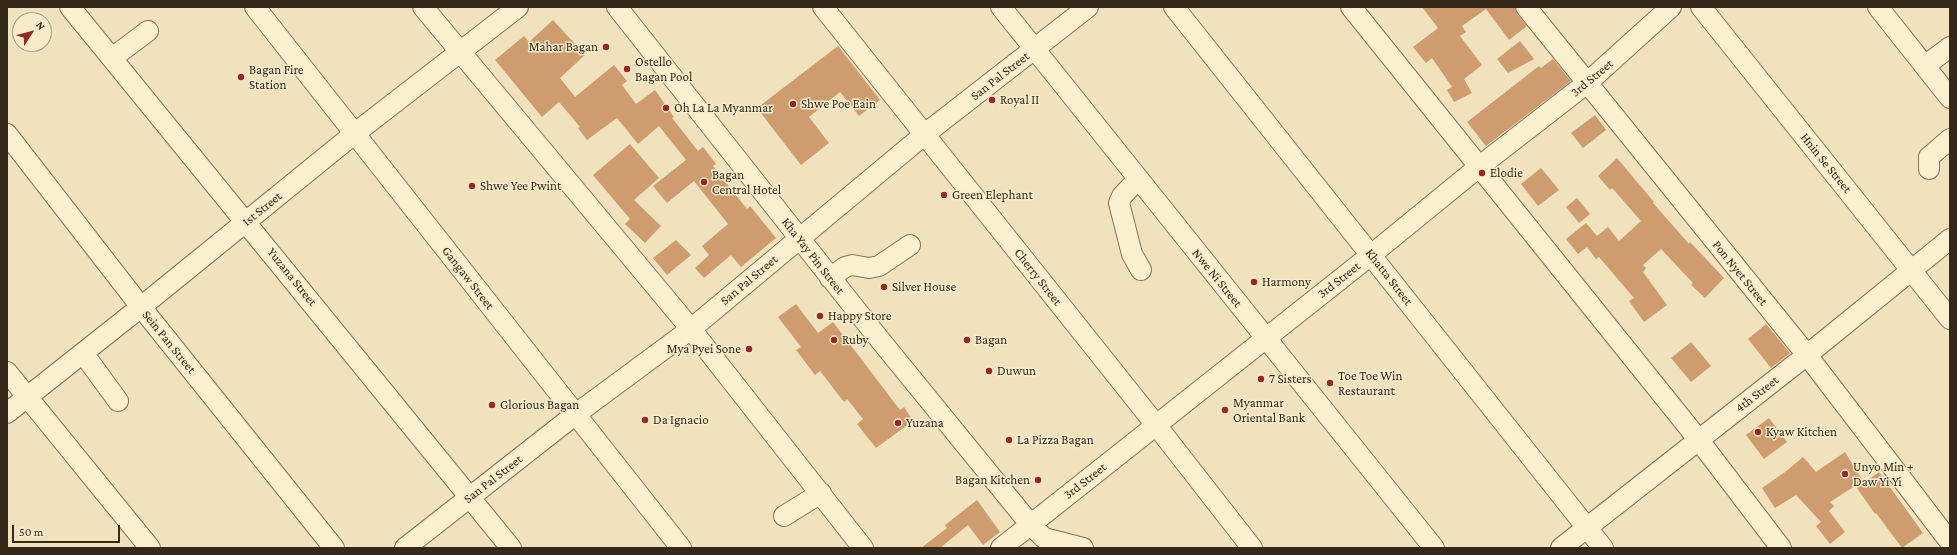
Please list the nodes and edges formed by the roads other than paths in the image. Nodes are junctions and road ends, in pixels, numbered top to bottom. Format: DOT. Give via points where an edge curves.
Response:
graph roads {
  1 [pos="70,7"];
  2 [pos="255,7"];
  3 [pos="424,7"];
  4 [pos="518,7"];
  5 [pos="617,7"];
  6 [pos="823,7"];
  7 [pos="1001,7"];
  8 [pos="1088,7"];
  9 [pos="1174,7"];
  10 [pos="1351,7"];
  11 [pos="1526,7"];
  12 [pos="1672,7"];
  13 [pos="1701,7"];
  14 [pos="1878,7"];
  15 [pos="148,31"];
  16 [pos="1950,47"];
  17 [pos="1034,49"];
  18 [pos="460,52"];
  19 [pos="112,58"];
  20 [pos="1926,65"];
  21 [pos="1587,83"];
  22 [pos="1950,98"];
  23 [pos="7,134"];
  24 [pos="354,134"];
  25 [pos="925,134"];
  26 [pos="1950,139"];
  27 [pos="1480,166"];
  28 [pos="1929,169"];
  29 [pos="1138,179"];
  30 [pos="247,222"];
  31 [pos="799,238"];
  32 [pos="1950,239"];
  33 [pos="910,245"];
  34 [pos="1371,255"];
  35 [pos="1142,270"];
  36 [pos="1911,271"];
  37 [pos="830,278"];
  38 [pos="141,307"];
  39 [pos="1950,319"];
  40 [pos="691,329"];
  41 [pos="1265,338"];
  42 [pos="83,353"];
  43 [pos="1808,355"];
  44 [pos="7,372"];
  45 [pos="27,397"];
  46 [pos="118,401"];
  47 [pos="7,413"];
  48 [pos="576,414"];
  49 [pos="1156,425"];
  50 [pos="1698,439"];
  51 [pos="821,494"];
  52 [pos="470,497"];
  53 [pos="784,516"];
  54 [pos="1030,524"];
  55 [pos="1587,527"];
  56 [pos="1950,542"];
  57 [pos="1045,543"];
  58 [pos="150,548"];
  59 [pos="334,548"];
  60 [pos="405,548"];
  61 [pos="511,548"];
  62 [pos="681,548"];
  63 [pos="863,548"];
  64 [pos="1001,548"];
  65 [pos="1083,548"];
  66 [pos="1252,548"];
  67 [pos="1434,548"];
  68 [pos="1561,548"];
  69 [pos="1603,548"];
  70 [pos="1781,548"];
  1 -- 19 [label="street, Yuzana Street"];
  2 -- 24 [label="street, Gangaw Street"];
  3 -- 18 [label="street"];
  4 -- 18 [label="street, 1st Street"];
  5 -- 31 [label="street, Kha Yay Pin Street"];
  6 -- 25 [label="street, Cherry Street"];
  7 -- 17 [label="street, Nwe Ni Street"];
  8 -- 17 [label="street, San Pal Street"];
  9 -- 34 [label="street, Khatta Street"];
  10 -- 27 [label="street"];
  11 -- 21 [label="street, Pon Nyet Street"];
  12 -- 21 [label="street, 3rd Street"];
  13 -- 36 [label="street, Hnin Se Street"];
  14 -- 20 [label="street"];
  15 -- 19 [label="street"];
  16 -- 20 [label="street"];
  17 -- 25 [label="street, San Pal Street"];
  17 -- 29 [label="street, Nwe Ni Street"];
  18 -- 24 [label="street, 1st Street"];
  18 -- 40 [label="street"];
  19 -- 30 [label="street, Yuzana Street"];
  20 -- 22 [label="street"];
  21 -- 27 [label="street, 3rd Street"];
  21 -- 43 [label="street, Pon Nyet Street"];
  23 -- 38 [label="street, Sein Pan Street"];
  24 -- 30 [label="street, 1st Street"];
  24 -- 48 [label="street, Gangaw Street"];
  25 -- 31 [label="street, San Pal Street"];
  25 -- 49 [label="street, Cherry Street"];
  26 -- 28 [label="street" via="1929,157"];
  27 -- 34 [label="street, 3rd Street"];
  27 -- 50 [label="street"];
  29 -- 35 [label="street" via="1119,203 1132,254"];
  29 -- 41 [label="street, Nwe Ni Street"];
  30 -- 38 [label="street, 1st Street"];
  30 -- 52 [label="street, Yuzana Street"];
  31 -- 37 [label="street, Kha Yay Pin Street"];
  31 -- 40 [label="street, San Pal Street"];
  32 -- 36 [label="street, 4th Street"];
  33 -- 37 [label="street" via="879,266 869,268 852,265"];
  34 -- 41 [label="street, 3rd Street"];
  34 -- 55 [label="street, Khatta Street"];
  36 -- 39 [label="street, Hnin Se Street"];
  36 -- 43 [label="street, 4th Street"];
  37 -- 54 [label="street, Kha Yay Pin Street"];
  38 -- 42 [label="street, 1st Street"];
  38 -- 59 [label="street, Sein Pan Street"];
  40 -- 48 [label="street, San Pal Street"];
  40 -- 51 [label="street"];
  41 -- 49 [label="street, 3rd Street"];
  41 -- 67 [label="street, Nwe Ni Street"];
  42 -- 45 [label="street, 1st Street"];
  42 -- 46 [label="street"];
  43 -- 50 [label="street, 4th Street"];
  43 -- 56 [label="street, Pon Nyet Street"];
  44 -- 45 [label="street"];
  45 -- 47 [label="street, 1st Street"];
  45 -- 58 [label="street"];
  48 -- 52 [label="street, San Pal Street"];
  48 -- 62 [label="street, Gangaw Street"];
  49 -- 54 [label="street, 3rd Street"];
  49 -- 66 [label="street, Cherry Street"];
  50 -- 55 [label="street, 4th Street"];
  50 -- 70 [label="street"];
  51 -- 53 [label="street"];
  51 -- 63 [label="street"];
  52 -- 60 [label="street, San Pal Street"];
  52 -- 61 [label="street, Yuzana Street"];
  54 -- 57 [label="street, Kha Yay Pin Street"];
  54 -- 64 [label="street, 3rd Street"];
  55 -- 68 [label="street, 4th Street"];
  55 -- 69 [label="street, Khatta Street"];
  57 -- 65 [label="street, Kha Yay Pin Street"];
}
